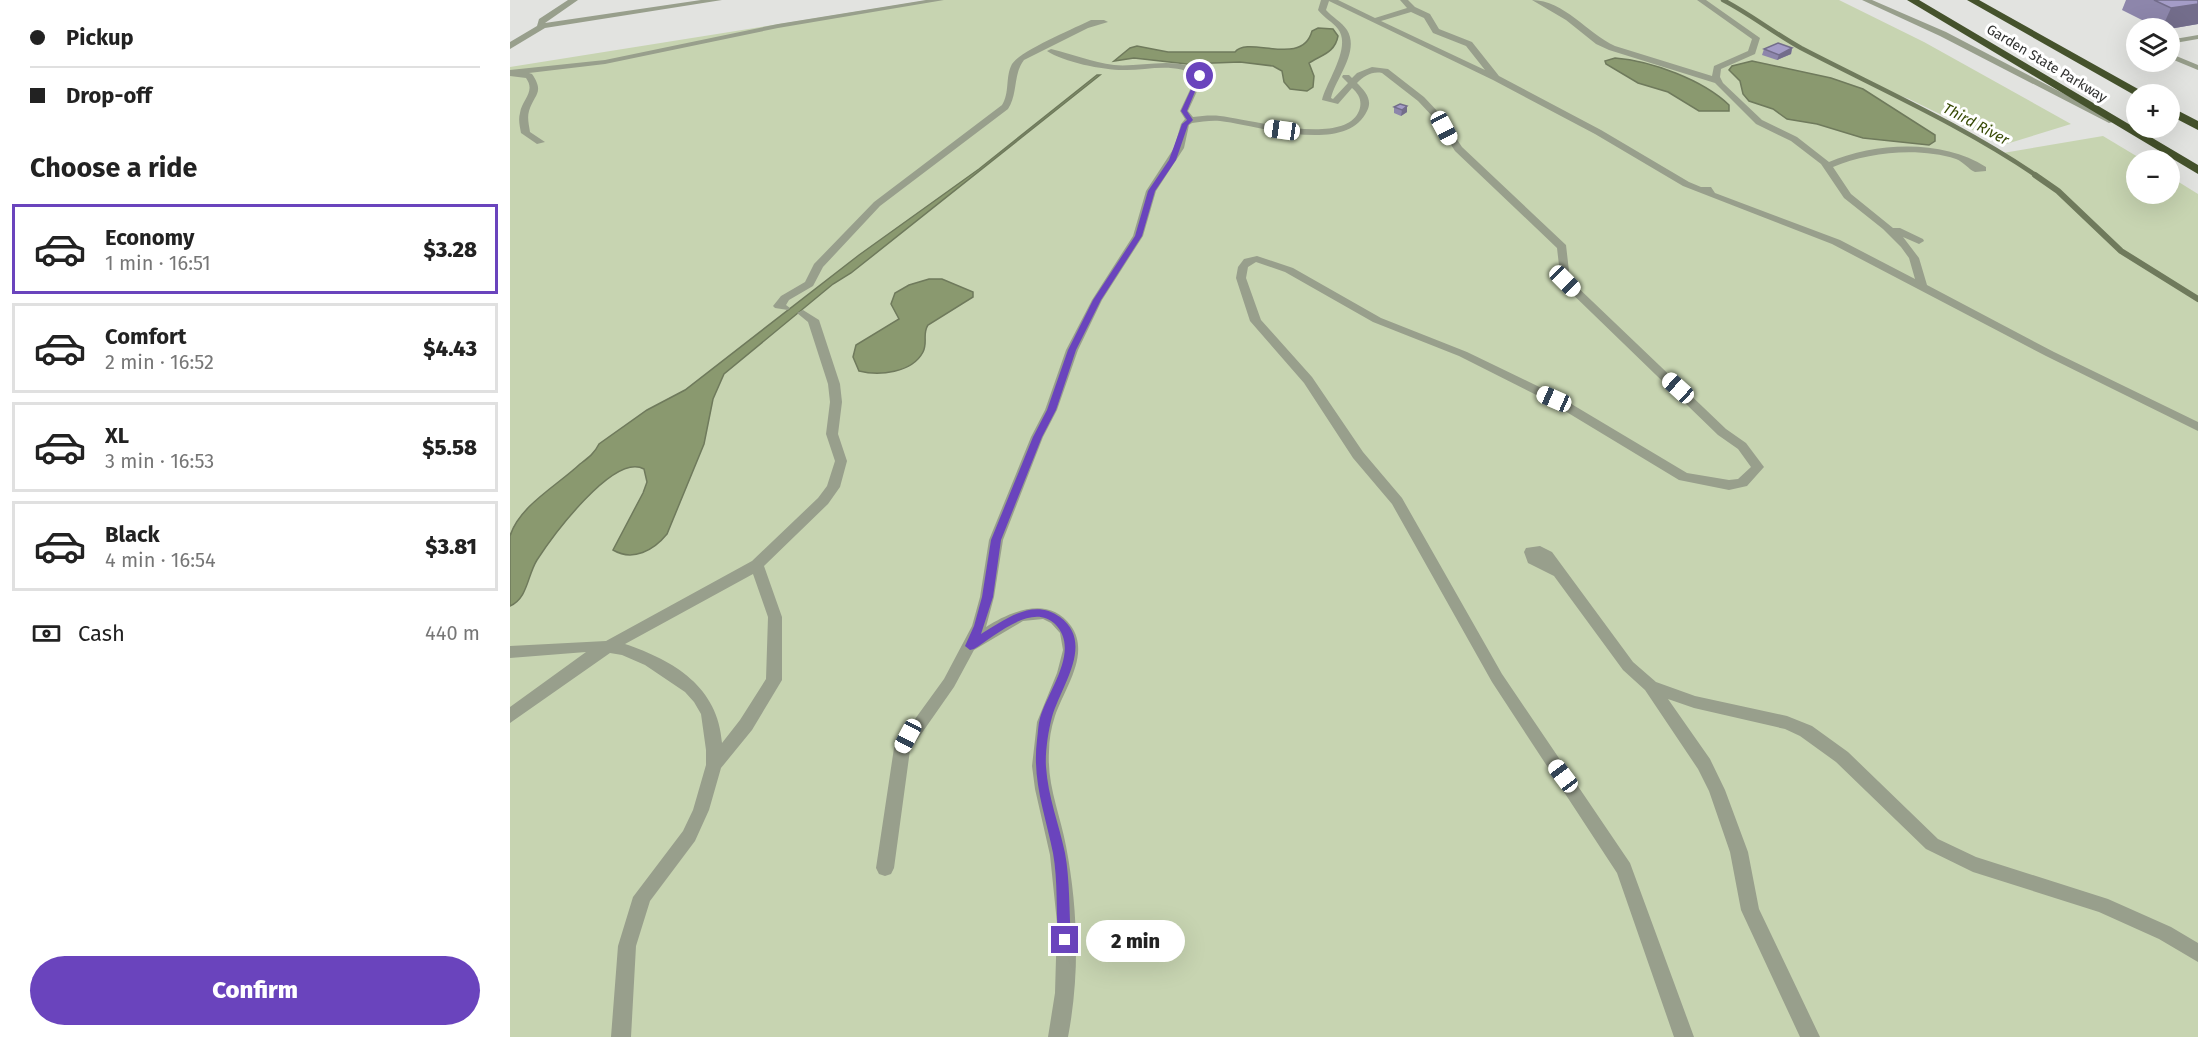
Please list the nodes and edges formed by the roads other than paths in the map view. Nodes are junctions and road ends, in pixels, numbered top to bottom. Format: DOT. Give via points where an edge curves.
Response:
graph roads {
  1 [pos="574,0"];
  2 [pos="718,0"];
  3 [pos="940,0"];
  4 [pos="1325,0"];
  5 [pos="1332,0"];
  6 [pos="1404,0"];
  7 [pos="1536,0"];
  8 [pos="1701,0"];
  9 [pos="1866,0"];
  10 [pos="1912,0"];
  11 [pos="1972,0"];
  12 [pos="1412,9"];
  13 [pos="1375,20"];
  14 [pos="543,26"];
  15 [pos="1088,26"];
  16 [pos="2198,37"];
  17 [pos="2180,40"];
  18 [pos="510,46"];
  19 [pos="1051,51"];
  20 [pos="2180,60"];
  21 [pos="1485,63"];
  22 [pos="1470,67"];
  23 [pos="2198,68"];
  24 [pos="1339,71"];
  25 [pos="513,73"];
  26 [pos="1496,78"];
  27 [pos="1718,81"];
  28 [pos="1352,82"];
  29 [pos="2126,86"];
  30 [pos="2180,116"];
  31 [pos="1190,120"];
  32 [pos="2198,126"];
  33 [pos="2148,140"];
  34 [pos="540,142"];
  35 [pos="1820,157"];
  36 [pos="1842,158"];
  37 [pos="1964,159"];
  38 [pos="1827,166"];
  39 [pos="2198,170"];
  40 [pos="1704,191"];
  41 [pos="1715,196"];
  42 [pos="1887,227"];
  43 [pos="1918,241"];
  44 [pos="1922,286"];
  45 [pos="784,308"];
  46 [pos="803,313"];
  47 [pos="2198,427"];
  48 [pos="757,565"];
  49 [pos="1560,573"];
  50 [pos="970,646"];
  51 [pos="612,647"];
  52 [pos="510,652"];
  53 [pos="1651,687"];
  54 [pos="510,716"];
  55 [pos="714,765"];
  56 [pos="885,868"];
  57 [pos="2198,953"];
  58 [pos="621,1037"];
  59 [pos="1058,1037"];
  60 [pos="1684,1037"];
  61 [pos="1810,1037"];
  1 -- 14 [label="street" via="542,21"];
  2 -- 14 [label="street"];
  3 -- 25 [label="lane" via="778,26 605,62"];
  4 -- 24 [label="lane" via="1322,10 1342,29 1347,40"];
  5 -- 13 [label="lane"];
  6 -- 12 [label="lane"];
  7 -- 27 [label="lane" via="1612,48"];
  8 -- 27 [label="lane" via="1756,38 1752,52 1717,68"];
  9 -- 33 [label="lane" via="1943,34"];
  10 -- 33 [label="highway, Garden State Parkway"];
  11 -- 29 [label="highway, Garden State Parkway"];
  12 -- 13 [label="lane"];
  12 -- 21 [label="lane" via="1426,16 1436,31 1470,44"];
  13 -- 22 [label="lane"];
  14 -- 18 [label="street"];
  15 -- 45 [label="lane" via="1016,62 1011,96 1005,107 877,204 818,266 809,284 782,301 779,306"];
  16 -- 17 [label="lane"];
  19 -- 31 [label="lane" via="1122,68 1160,66 1193,70 1200,76 1184,111"];
  20 -- 23 [label="lane"];
  21 -- 22 [label="lane"];
  21 -- 26 [label="lane"];
  22 -- 26 [label="lane"];
  24 -- 28 [label="lane"];
  24 -- 28 [label="lane" via="1326,100 1337,100"];
  25 -- 34 [label="lane" via="529,76 535,86 524,117 526,133"];
  26 -- 40 [label="lane" via="1686,184 1708,189 1710,194"];
  27 -- 35 [label="lane" via="1759,122"];
  28 -- 31 [label="lane" via="1363,94 1364,113 1341,129 1300,133 1226,119"];
  28 -- 60 [label="lane" via="1364,73 1381,70 1421,99 1458,148 1562,248 1565,281 1722,432 1742,446 1758,467 1742,483 1729,485 1684,477 1554,399 1463,354 1377,321 1289,270 1257,259 1243,267 1241,278 1256,321 1308,380 1358,455 1397,501 1497,678 1624,869"];
  30 -- 32 [label="highway"];
  31 -- 50 [label="lane" via="1185,124 1176,154 1151,191 1138,236 1097,300 1072,350 996,540 980,626"];
  33 -- 39 [label="highway, Garden State Parkway"];
  35 -- 36 [label="lane"];
  35 -- 38 [label="lane"];
  36 -- 37 [label="lane" via="1922,152"];
  36 -- 38 [label="lane"];
  38 -- 42 [label="lane" via="1852,201"];
  41 -- 44 [label="lane" via="1836,242"];
  42 -- 43 [label="lane"];
  42 -- 44 [label="lane" via="1914,258"];
  44 -- 47 [label="lane"];
  46 -- 48 [label="lane" via="813,320 834,384 832,434 840,454 839,473 823,501"];
  48 -- 51 [label="lane" via="678,606"];
  48 -- 55 [label="lane" via="775,617 774,680 746,725"];
  49 -- 53 [label="lane" via="1533,559 1531,552 1540,551 1547,556 1589,610 1628,666"];
  50 -- 56 [label="lane" via="934,707 902,748"];
  50 -- 59 [label="lane" via="1011,621 1036,612 1059,622 1070,638 1069,660 1046,718 1040,765 1059,854 1065,916 1065,1009"];
  51 -- 52 [label="lane"];
  51 -- 54 [label="lane" via="582,663"];
  51 -- 55 [label="lane" via="649,658 678,677 705,704 714,729"];
  53 -- 57 [label="lane" via="1806,731 1842,757 1932,843 1951,855 2102,905 2165,933"];
  53 -- 61 [label="lane" via="1704,764 1717,790 1739,852 1750,910"];
  55 -- 58 [label="lane" via="689,836 642,897 627,946"];
}
